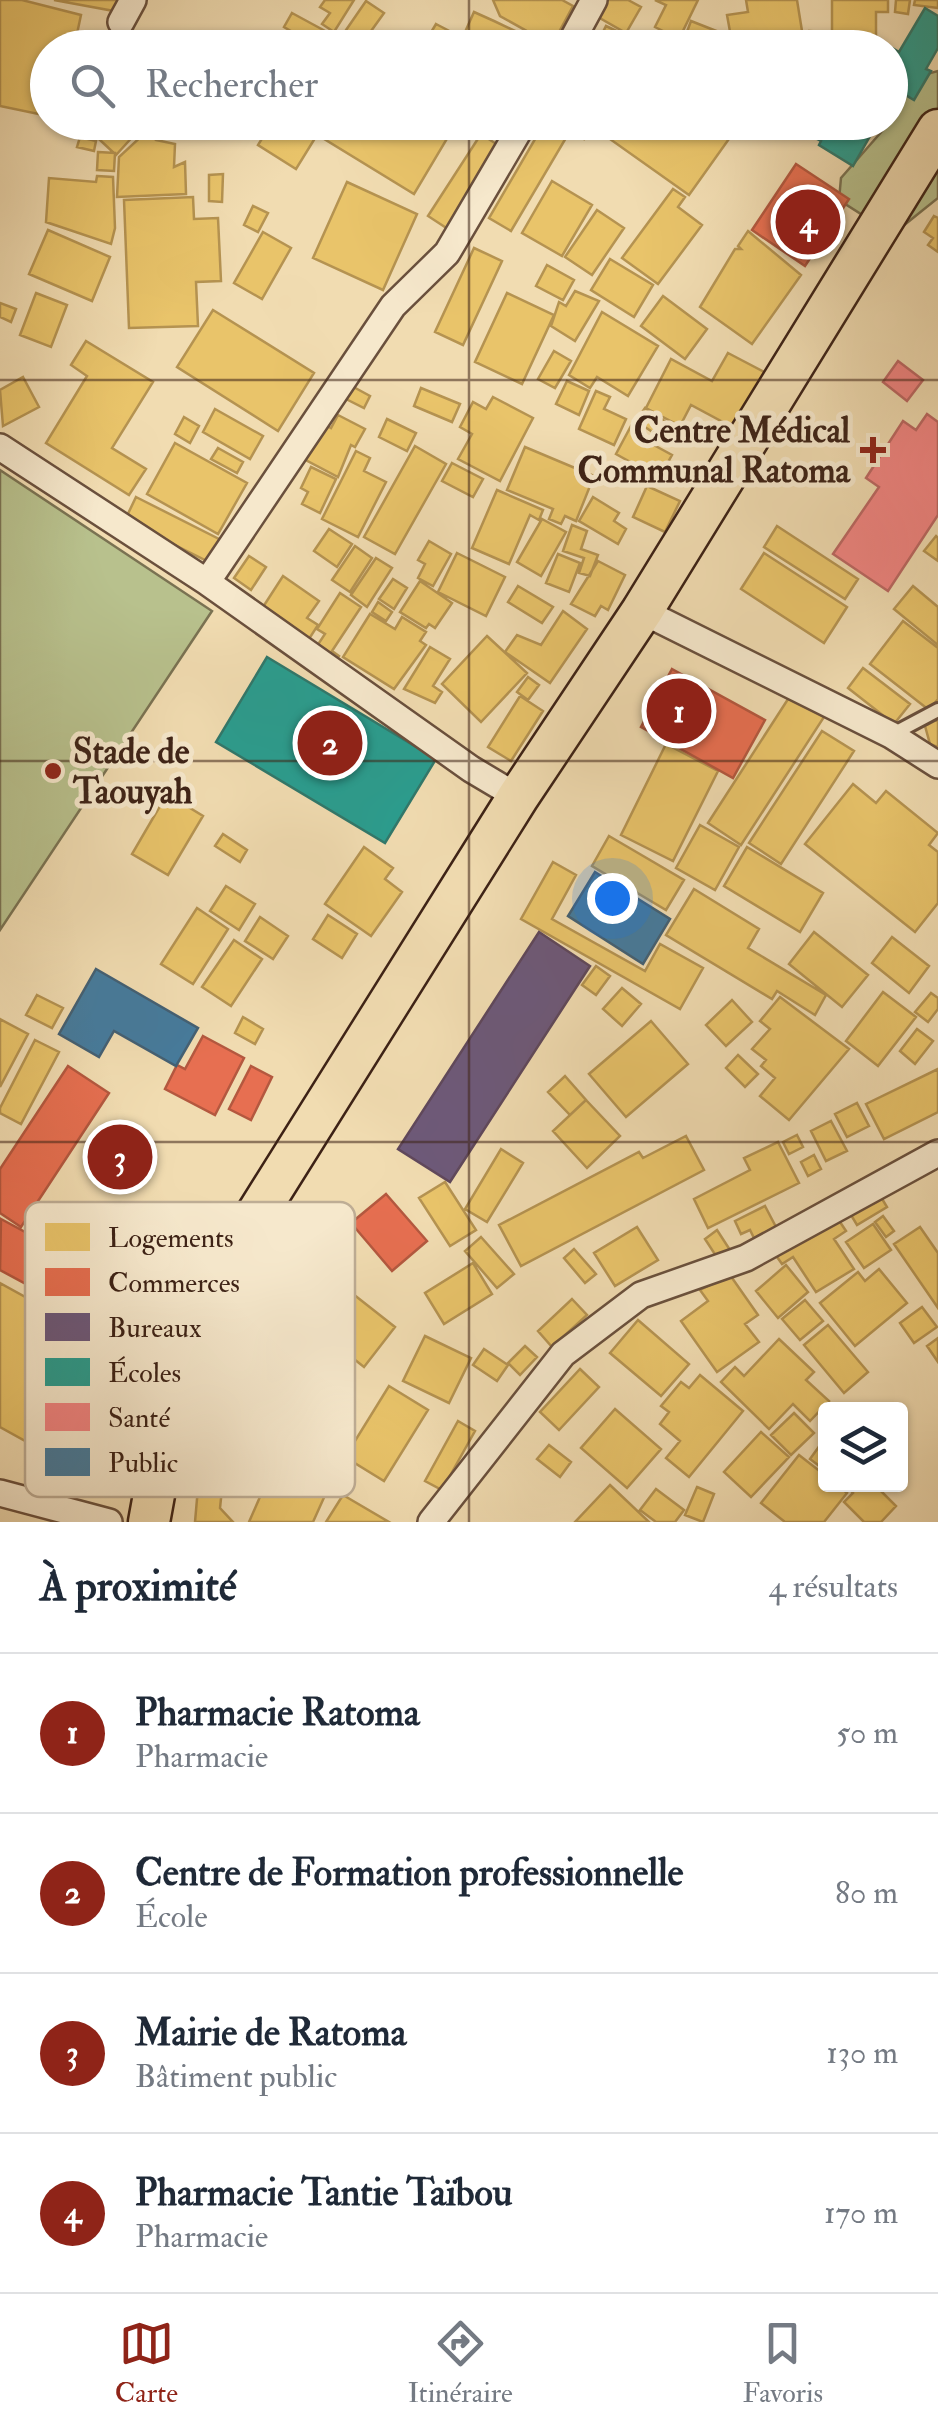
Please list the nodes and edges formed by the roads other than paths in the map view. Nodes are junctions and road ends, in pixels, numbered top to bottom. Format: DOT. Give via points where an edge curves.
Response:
graph roads {
  1 [pos="594,0"];
  2 [pos="578,30"];
  3 [pos="937,132"];
  4 [pos="513,140"];
  5 [pos="0,447"];
  6 [pos="208,582"];
  7 [pos="642,611"];
  8 [pos="938,710"];
  9 [pos="892,735"];
  10 [pos="938,766"];
  11 [pos="518,797"];
  12 [pos="938,1153"];
  13 [pos="264,1202"];
  14 [pos="0,1493"];
  15 [pos="153,1497"];
  16 [pos="108,1522"];
  17 [pos="148,1522"];
  18 [pos="431,1522"];
  1 -- 2 [label="street"];
  3 -- 7 [label="main road"];
  4 -- 6 [label="street" via="447,253 394,306"];
  5 -- 6 [label="street"];
  6 -- 11 [label="street"];
  7 -- 9 [label="street"];
  7 -- 11 [label="main road"];
  8 -- 9 [label="lane"];
  9 -- 10 [label="street"];
  11 -- 13 [label="main road"];
  12 -- 18 [label="street" via="746,1258 641,1295 563,1354"];
  14 -- 16 [label="street"];
  15 -- 17 [label="main road"];
}
